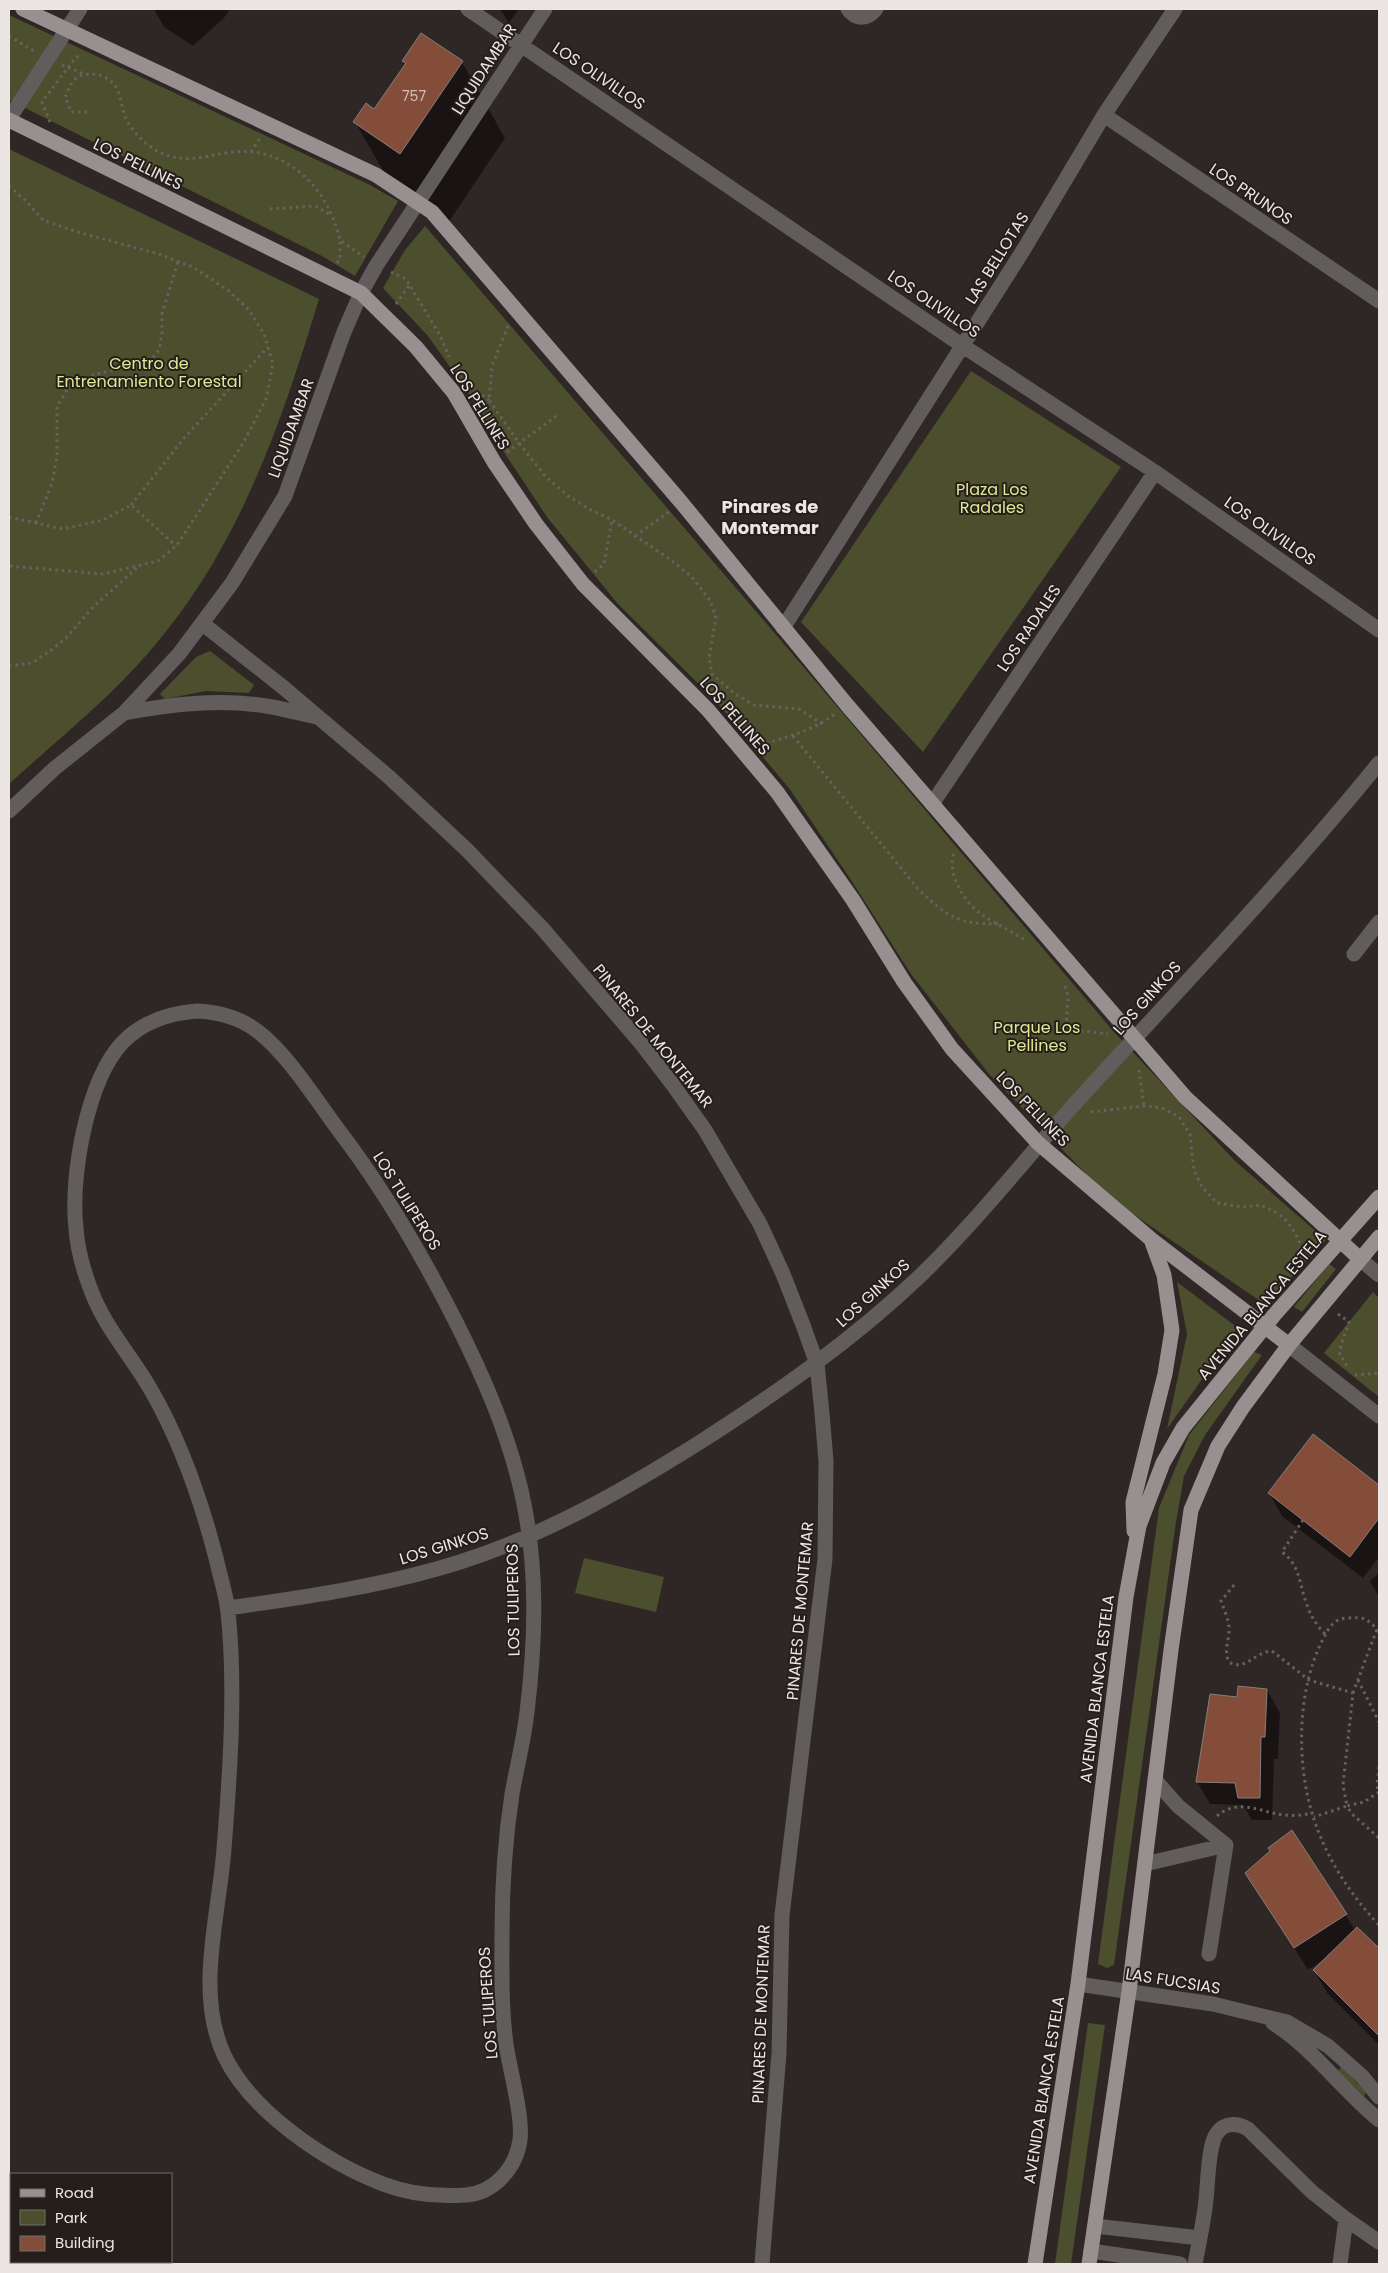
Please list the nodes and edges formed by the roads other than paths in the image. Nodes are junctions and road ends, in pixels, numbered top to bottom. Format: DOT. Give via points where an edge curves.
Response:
graph roads {
  1 [pos="24,9"];
  2 [pos="80,9"];
  3 [pos="468,9"];
  4 [pos="545,9"];
  5 [pos="848,9"];
  6 [pos="876,9"];
  7 [pos="1175,9"];
  8 [pos="67,29"];
  9 [pos="520,44"];
  10 [pos="1104,115"];
  11 [pos="9,120"];
  12 [pos="418,201"];
  13 [pos="361,293"];
  14 [pos="1379,301"];
  15 [pos="963,346"];
  16 [pos="1155,472"];
  17 [pos="203,624"];
  18 [pos="784,628"];
  19 [pos="1379,630"];
  20 [pos="124,713"];
  21 [pos="320,718"];
  22 [pos="1379,762"];
  23 [pos="932,804"];
  24 [pos="9,811"];
  25 [pos="1379,924"];
  26 [pos="1354,954"];
  27 [pos="1135,1038"];
  28 [pos="1038,1144"];
  29 [pos="1379,1197"];
  30 [pos="1379,1237"];
  31 [pos="1152,1240"];
  32 [pos="1340,1240"];
  33 [pos="1360,1259"];
  34 [pos="1379,1275"];
  35 [pos="1265,1326"];
  36 [pos="1289,1345"];
  37 [pos="817,1364"];
  38 [pos="1379,1416"];
  39 [pos="529,1537"];
  40 [pos="1135,1545"];
  41 [pos="228,1608"];
  42 [pos="1155,1780"];
  43 [pos="1226,1845"];
  44 [pos="1145,1864"];
  45 [pos="1209,1954"];
  46 [pos="1078,1984"];
  47 [pos="1129,1991"];
  48 [pos="1262,2016"];
  49 [pos="1379,2098"];
  50 [pos="1379,2120"];
  51 [pos="1346,2219"];
  52 [pos="1094,2226"];
  53 [pos="1200,2238"];
  54 [pos="1379,2242"];
  55 [pos="1090,2258"];
  56 [pos="762,2264"];
  57 [pos="1035,2264"];
  58 [pos="1180,2264"];
  59 [pos="1195,2264"];
  60 [pos="1340,2264"];
  1 -- 8 [label="main road"];
  2 -- 8 [label="street"];
  3 -- 9 [label="street, LOS OLIVILLOS"];
  4 -- 9 [label="street, LIQUIDAMBAR"];
  5 -- 6 [label="street" via="862,18"];
  7 -- 10 [label="street, LAS BELLOTAS"];
  8 -- 11 [label="street"];
  8 -- 12 [label="main road" via="376,175"];
  9 -- 12 [label="street, LIQUIDAMBAR"];
  9 -- 15 [label="street, LOS OLIVILLOS"];
  10 -- 14 [label="street, LOS PRUNOS"];
  10 -- 15 [label="street, LAS BELLOTAS"];
  11 -- 13 [label="main road, LOS PELLINES"];
  12 -- 13 [label="street, LIQUIDAMBAR"];
  12 -- 18 [label="main road" via="445,226"];
  13 -- 17 [label="street, LIQUIDAMBAR" via="285,496 260,540"];
  13 -- 28 [label="main road, LOS PELLINES" via="433,366 454,393 494,462 536,524 583,584 667,666 743,750 804,828 904,982 952,1049"];
  15 -- 16 [label="street, LOS OLIVILLOS"];
  15 -- 18 [label="street, LAS BELLOTAS"];
  16 -- 19 [label="street, LOS OLIVILLOS"];
  16 -- 23 [label="street, LOS RADALES"];
  17 -- 20 [label="street, LIQUIDAMBAR"];
  17 -- 21 [label="street, PINARES DE MONTEMAR"];
  18 -- 23 [label="main road"];
  20 -- 21 [label="street, PINARES DE MONTEMAR" via="186,704 235,703"];
  20 -- 24 [label="street, LIQUIDAMBAR" via="54,768"];
  21 -- 37 [label="street, PINARES DE MONTEMAR" via="396,783 542,928 674,1085 760,1224"];
  22 -- 27 [label="street, LOS GINKOS" via="1269,891"];
  23 -- 27 [label="main road"];
  25 -- 26 [label="street"];
  27 -- 28 [label="street, LOS GINKOS"];
  27 -- 32 [label="main road" via="1185,1097"];
  28 -- 31 [label="main road, LOS PELLINES"];
  28 -- 37 [label="street, LOS GINKOS" via="988,1204 927,1268"];
  29 -- 32 [label="main road, AVENIDA BLANCA ESTELA"];
  30 -- 33 [label="main road"];
  31 -- 35 [label="main road, LOS PELLINES"];
  31 -- 40 [label="main road" via="1164,1275 1172,1330 1165,1374 1133,1502"];
  32 -- 33 [label="main road"];
  32 -- 35 [label="main road, AVENIDA BLANCA ESTELA"];
  33 -- 34 [label="street"];
  33 -- 36 [label="main road"];
  35 -- 36 [label="main road, LOS PELLINES"];
  35 -- 40 [label="main road, AVENIDA BLANCA ESTELA" via="1183,1428 1164,1463 1139,1526"];
  36 -- 38 [label="street, LOS PELLINES"];
  36 -- 42 [label="main road" via="1218,1446 1191,1510"];
  37 -- 39 [label="street, LOS GINKOS" via="758,1406 629,1487"];
  37 -- 56 [label="street, PINARES DE MONTEMAR" via="826,1461 825,1559 782,1915 779,2053"];
  39 -- 41 [label="street, LOS GINKOS" via="406,1577"];
  39 -- 41 [label="street, LOS TULIPEROS" via="511,1450 480,1370 421,1254 363,1162 295,1072 258,1031 230,1016 214,1012 180,1012 148,1023 134,1032 111,1057 90,1105 74,1204 83,1266 92,1296 118,1343 149,1386 192,1478 209,1530"];
  39 -- 41 [label="street, LOS TULIPEROS" via="533,1581 533,1658 512,1797 503,1882 502,1930 506,2046 521,2131 514,2162 492,2186 478,2194 424,2194 387,2186 338,2163 299,2137 255,2099 241,2083 220,2046 209,1988 228,1796"];
  40 -- 46 [label="main road, AVENIDA BLANCA ESTELA"];
  42 -- 43 [label="street" via="1178,1806"];
  42 -- 44 [label="main road"];
  43 -- 44 [label="street"];
  43 -- 45 [label="street"];
  44 -- 47 [label="main road"];
  46 -- 47 [label="street, LAS FUCSIAS"];
  46 -- 57 [label="main road, AVENIDA BLANCA ESTELA"];
  47 -- 48 [label="street, LAS FUCSIAS" via="1213,2004"];
  47 -- 52 [label="main road"];
  48 -- 49 [label="street, LAS FUCSIAS" via="1287,2022 1328,2046 1362,2076"];
  48 -- 50 [label="street, LAS FUCSIAS" via="1311,2053"];
  51 -- 53 [label="street" via="1291,2173 1248,2129 1230,2124 1213,2140"];
  51 -- 54 [label="street"];
  51 -- 60 [label="street"];
  52 -- 53 [label="street"];
  52 -- 55 [label="main road"];
  53 -- 59 [label="street"];
  55 -- 58 [label="street"];
}
